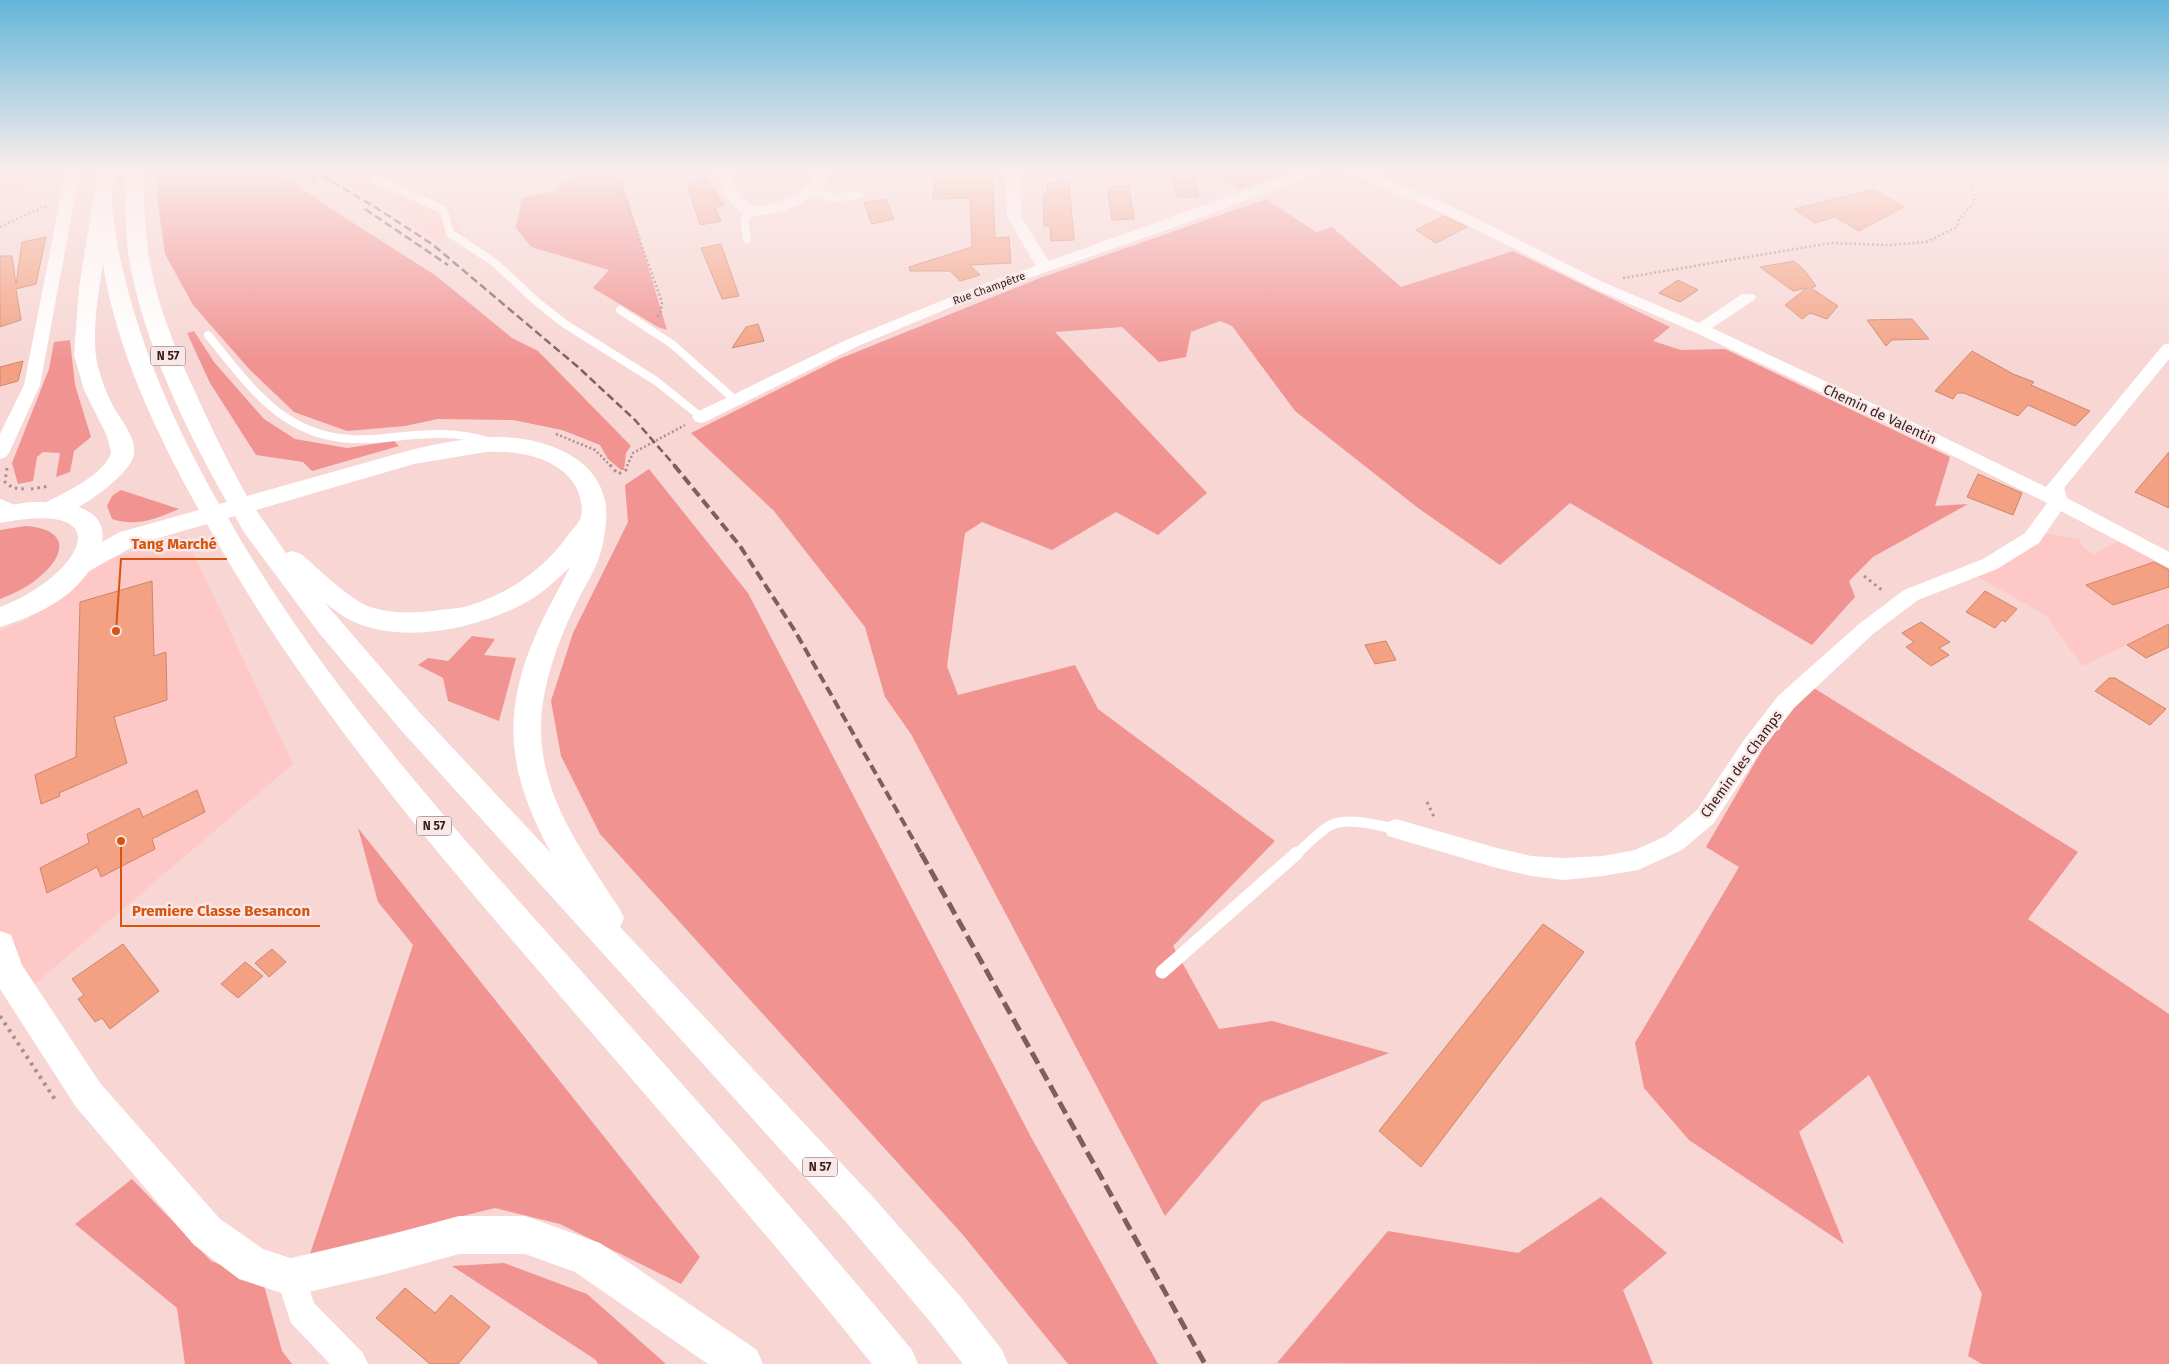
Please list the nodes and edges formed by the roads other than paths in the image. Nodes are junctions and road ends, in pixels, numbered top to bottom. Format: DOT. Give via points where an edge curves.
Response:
graph roads {
  1 [pos="61,234"];
  2 [pos="99,234"];
  3 [pos="108,234"];
  4 [pos="137,234"];
  5 [pos="451,234"];
  6 [pos="746,234"];
  7 [pos="1024,234"];
  8 [pos="1143,234"];
  9 [pos="1495,234"];
  10 [pos="747,238"];
  11 [pos="1045,268"];
  12 [pos="1748,297"];
  13 [pos="620,310"];
  14 [pos="1700,329"];
  15 [pos="208,335"];
  16 [pos="2169,348"];
  17 [pos="735,400"];
  18 [pos="701,416"];
  19 [pos="496,444"];
  20 [pos="0,453"];
  21 [pos="2058,501"];
  22 [pos="54,509"];
  23 [pos="4,511"];
  24 [pos="593,518"];
  25 [pos="252,526"];
  26 [pos="90,534"];
  27 [pos="129,538"];
  28 [pos="2169,561"];
  29 [pos="80,564"];
  30 [pos="0,617"];
  31 [pos="1396,829"];
  32 [pos="3,965"];
  33 [pos="1162,972"];
  34 [pos="644,976"];
  35 [pos="296,1294"];
  36 [pos="352,1364"];
  37 [pos="743,1364"];
  38 [pos="898,1364"];
  39 [pos="988,1364"];
  1 -- 20 [label="street" via="32,385"];
  2 -- 22 [label="main road" via="86,307 85,357 89,377 123,453 112,471"];
  3 -- 38 [label="main road, N 57" via="123,312 188,472 226,538 330,696 420,809 814,1262"];
  4 -- 25 [label="main road, N 57" via="151,311 166,352 215,461"];
  5 -- 18 [label="lane" via="495,263 565,324 656,381"];
  6 -- 10 [label="lane"];
  7 -- 11 [label="street"];
  8 -- 11 [label="street, Rue Champêtre"];
  9 -- 14 [label="street, Chemin de Valentin" via="1598,285"];
  11 -- 17 [label="street, Rue Champêtre" via="975,292 852,343"];
  12 -- 14 [label="street"];
  13 -- 17 [label="lane" via="672,344"];
  14 -- 21 [label="street, Chemin de Valentin"];
  15 -- 19 [label="lane" via="228,361 279,413 305,430 336,439 366,440 423,434 468,434"];
  16 -- 21 [label="street" via="2055,487"];
  17 -- 18 [label="street, Rue Champêtre"];
  19 -- 24 [label="main road" via="532,448 565,461 583,477 593,497"];
  19 -- 27 [label="main road" via="414,457"];
  21 -- 28 [label="street, Chemin de Valentin"];
  21 -- 31 [label="street, Chemin des Champs" via="2032,538 1990,564 1911,595 1866,629 1786,702 1705,817 1674,844 1638,860 1564,869 1497,858"];
  22 -- 23 [label="main road"];
  22 -- 26 [label="main road" via="79,517"];
  24 -- 25 [label="main road" via="568,554 543,578 514,598 467,616 406,624 362,615 335,597"];
  24 -- 34 [label="main road" via="587,556 544,645 530,688 527,734 532,779 550,825"];
  25 -- 34 [label="main road, N 57" via="328,626 404,714"];
  26 -- 27 [label="main road"];
  26 -- 29 [label="main road" via="89,548"];
  27 -- 29 [label="main road"];
  29 -- 30 [label="main road" via="65,581 44,596"];
  31 -- 33 [label="lane" via="1357,822 1327,827"];
  32 -- 35 [label="main road" via="88,1095 207,1232"];
  34 -- 39 [label="main road, N 57" via="859,1209"];
  35 -- 36 [label="street"];
  35 -- 37 [label="main road" via="386,1255 460,1235 525,1235 586,1256"];
}
